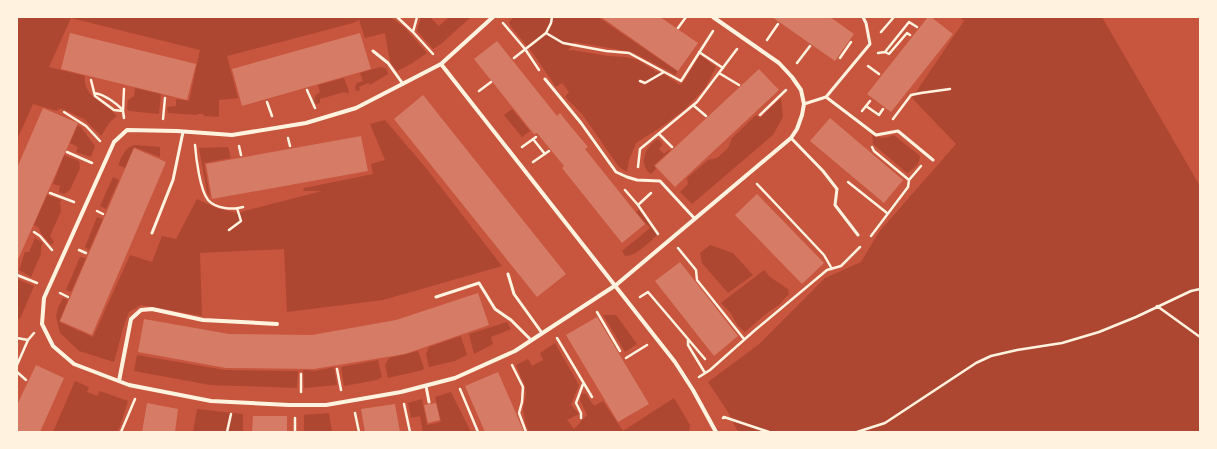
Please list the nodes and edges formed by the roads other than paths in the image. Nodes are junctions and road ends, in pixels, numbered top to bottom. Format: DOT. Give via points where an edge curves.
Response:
graph roads {
  1 [pos="493,17"];
  2 [pos="713,17"];
  3 [pos="863,17"];
  4 [pos="373,51"];
  5 [pos="441,64"];
  6 [pos="544,79"];
  7 [pos="403,84"];
  8 [pos="826,97"];
  9 [pos="804,104"];
  10 [pos="183,132"];
  11 [pos="791,138"];
  12 [pos="933,160"];
  13 [pos="695,219"];
  14 [pos="152,233"];
  15 [pos="858,235"];
  16 [pos="508,274"];
  17 [pos="616,285"];
  18 [pos="436,297"];
  19 [pos="277,324"];
  20 [pos="542,333"];
  21 [pos="531,340"];
  22 [pos="119,381"];
  23 [pos="426,386"];
  24 [pos="429,402"];
  25 [pos="716,432"];
  1 -- 5 [label="street"];
  2 -- 9 [label="street" via="779,63 801,90"];
  3 -- 8 [label="lane" via="870,44"];
  4 -- 7 [label="lane" via="388,63"];
  5 -- 7 [label="street"];
  5 -- 17 [label="street"];
  6 -- 13 [label="lane" via="581,123 616,172 637,180 660,181"];
  7 -- 10 [label="street" via="356,108 306,123 232,135"];
  8 -- 9 [label="lane"];
  8 -- 12 [label="lane" via="876,135 898,131"];
  9 -- 11 [label="street" via="797,129"];
  10 -- 14 [label="lane" via="173,180"];
  10 -- 22 [label="street" via="127,130 114,142 44,298 42,324 53,346 74,364"];
  11 -- 13 [label="street"];
  11 -- 15 [label="lane" via="838,189 835,205"];
  13 -- 17 [label="street"];
  16 -- 20 [label="lane" via="514,294"];
  17 -- 20 [label="street"];
  17 -- 25 [label="street" via="690,384"];
  18 -- 21 [label="lane" via="479,284 495,309 511,320"];
  19 -- 22 [label="street" via="203,320 152,309 141,310 131,319"];
  20 -- 21 [label="street"];
  21 -- 23 [label="street" via="515,351 455,378"];
  22 -- 23 [label="street" via="212,401 289,405 326,405"];
  23 -- 24 [label="lane"];
}
